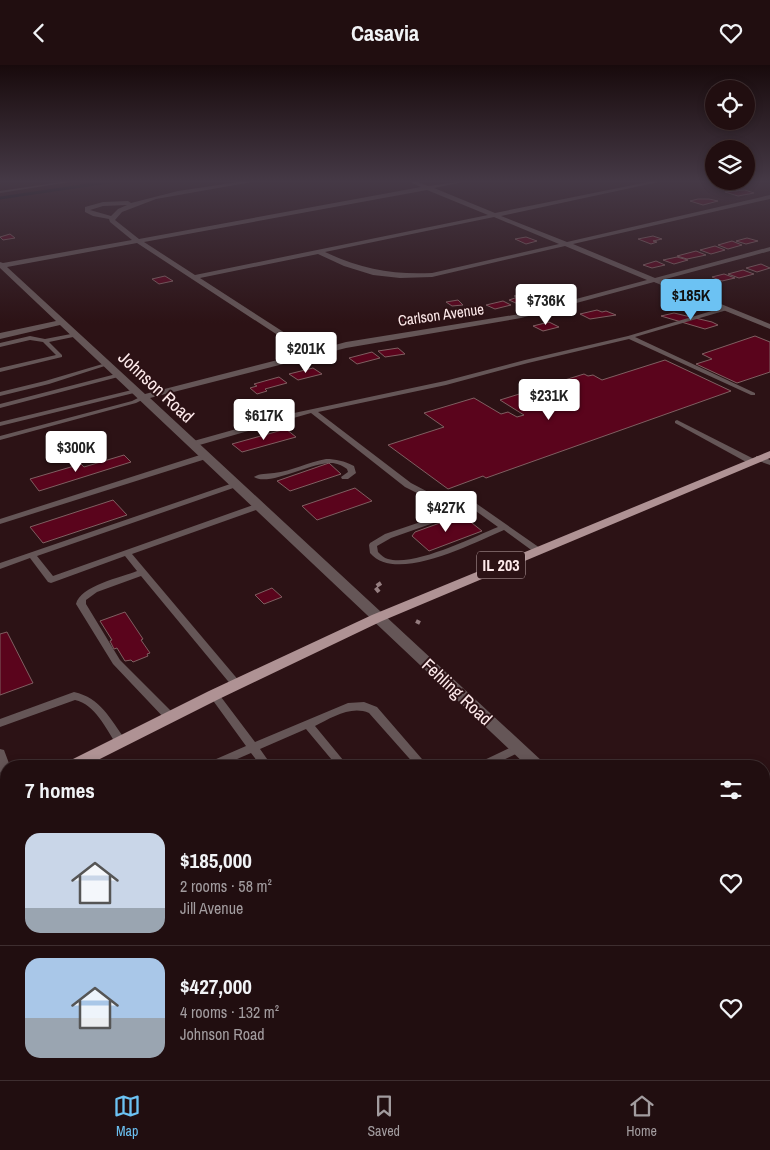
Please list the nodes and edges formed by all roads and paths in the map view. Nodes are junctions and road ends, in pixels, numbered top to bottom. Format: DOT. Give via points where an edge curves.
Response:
graph roads {
  1 [pos="121,228"];
  2 [pos="206,228"];
  3 [pos="429,228"];
  4 [pos="527,228"];
  5 [pos="637,228"];
  6 [pos="138,241"];
  7 [pos="567,245"];
  8 [pos="770,249"];
  9 [pos="318,251"];
  10 [pos="0,265"];
  11 [pos="194,277"];
  12 [pos="655,280"];
  13 [pos="724,309"];
  14 [pos="770,319"];
  15 [pos="62,322"];
  16 [pos="759,323"];
  17 [pos="770,327"];
  18 [pos="76,335"];
  19 [pos="0,336"];
  20 [pos="630,337"];
  21 [pos="45,341"];
  22 [pos="0,345"];
  23 [pos="311,353"];
  24 [pos="108,364"];
  25 [pos="0,370"];
  26 [pos="120,375"];
  27 [pos="0,394"];
  28 [pos="140,394"];
  29 [pos="753,394"];
  30 [pos="0,406"];
  31 [pos="313,411"];
  32 [pos="677,422"];
  33 [pos="0,424"];
  34 [pos="0,438"];
  35 [pos="193,444"];
  36 [pos="206,456"];
  37 [pos="763,459"];
  38 [pos="258,477"];
  39 [pos="345,477"];
  40 [pos="236,484"];
  41 [pos="259,506"];
  42 [pos="474,506"];
  43 [pos="0,522"];
  44 [pos="505,527"];
  45 [pos="537,550"];
  46 [pos="127,553"];
  47 [pos="32,555"];
  48 [pos="0,566"];
  49 [pos="144,573"];
  50 [pos="381,583"];
  51 [pos="379,592"];
  52 [pos="377,618"];
  53 [pos="236,684"];
  54 [pos="214,695"];
  55 [pos="170,717"];
  56 [pos="0,723"];
  57 [pos="308,725"];
  58 [pos="121,742"];
  59 [pos="254,748"];
  60 [pos="518,749"];
  61 [pos="85,760"];
  62 [pos="225,760"];
  63 [pos="263,760"];
  64 [pos="338,760"];
  65 [pos="417,760"];
  66 [pos="495,760"];
  67 [pos="530,760"];
  1 -- 6 [label="street"];
  2 -- 6 [label="street"];
  3 -- 9 [label="street"];
  4 -- 7 [label="street"];
  5 -- 7 [label="street"];
  6 -- 10 [label="street"];
  6 -- 11 [label="street"];
  7 -- 9 [label="street" via="420,276 368,273"];
  7 -- 12 [label="street"];
  8 -- 12 [label="street, Carlson Avenue"];
  9 -- 11 [label="street"];
  10 -- 15 [label="street, Johnson Road"];
  11 -- 23 [label="street"];
  12 -- 13 [label="street"];
  12 -- 23 [label="street, Carlson Avenue" via="520,316 374,339"];
  13 -- 16 [label="street"];
  13 -- 20 [label="lane"];
  14 -- 16 [label="street"];
  15 -- 18 [label="street, Johnson Road"];
  15 -- 19 [label="street"];
  16 -- 17 [label="street"];
  18 -- 21 [label="lane"];
  18 -- 24 [label="street, Johnson Road"];
  20 -- 29 [label="lane"];
  20 -- 31 [label="lane" via="446,383"];
  21 -- 22 [label="lane" via="30,338"];
  21 -- 25 [label="lane" via="60,356"];
  23 -- 28 [label="street, Carlson Avenue"];
  24 -- 26 [label="street, Johnson Road"];
  24 -- 27 [label="lane"];
  26 -- 28 [label="street, Johnson Road"];
  26 -- 30 [label="lane"];
  28 -- 33 [label="lane"];
  28 -- 34 [label="lane" via="134,402"];
  28 -- 35 [label="street, Johnson Road"];
  31 -- 35 [label="lane"];
  31 -- 42 [label="lane" via="419,492 464,499"];
  32 -- 37 [label="lane"];
  35 -- 36 [label="street, Johnson Road"];
  36 -- 40 [label="street, Johnson Road"];
  36 -- 43 [label="lane"];
  37 -- 45 [label="main road, IL 203"];
  38 -- 39 [label="lane" via="328,460 351,468 352,473"];
  40 -- 41 [label="street, Johnson Road"];
  40 -- 47 [label="lane"];
  41 -- 46 [label="lane"];
  41 -- 52 [label="street, Johnson Road"];
  42 -- 44 [label="lane"];
  42 -- 44 [label="lane" via="388,536 373,545 374,553 392,563 418,560"];
  44 -- 45 [label="lane"];
  45 -- 52 [label="main road, IL 203"];
  46 -- 47 [label="lane" via="51,580"];
  46 -- 49 [label="lane"];
  47 -- 48 [label="lane"];
  49 -- 53 [label="lane"];
  49 -- 55 [label="lane" via="94,590 82,599 81,604 116,662"];
  50 -- 51 [label="path" via="375,587"];
  52 -- 53 [label="main road, IL 203"];
  52 -- 60 [label="street, Fehling Road"];
  53 -- 54 [label="main road, IL 203"];
  54 -- 55 [label="main road, IL 203"];
  54 -- 59 [label="lane"];
  55 -- 58 [label="main road, IL 203"];
  56 -- 58 [label="lane" via="74,696 82,696 91,702"];
  57 -- 59 [label="lane"];
  57 -- 64 [label="lane"];
  57 -- 65 [label="lane" via="348,707 364,706 373,710"];
  58 -- 61 [label="main road, IL 203"];
  59 -- 62 [label="lane"];
  59 -- 63 [label="lane"];
  60 -- 66 [label="lane"];
  60 -- 67 [label="street, Fehling Road"];
}
